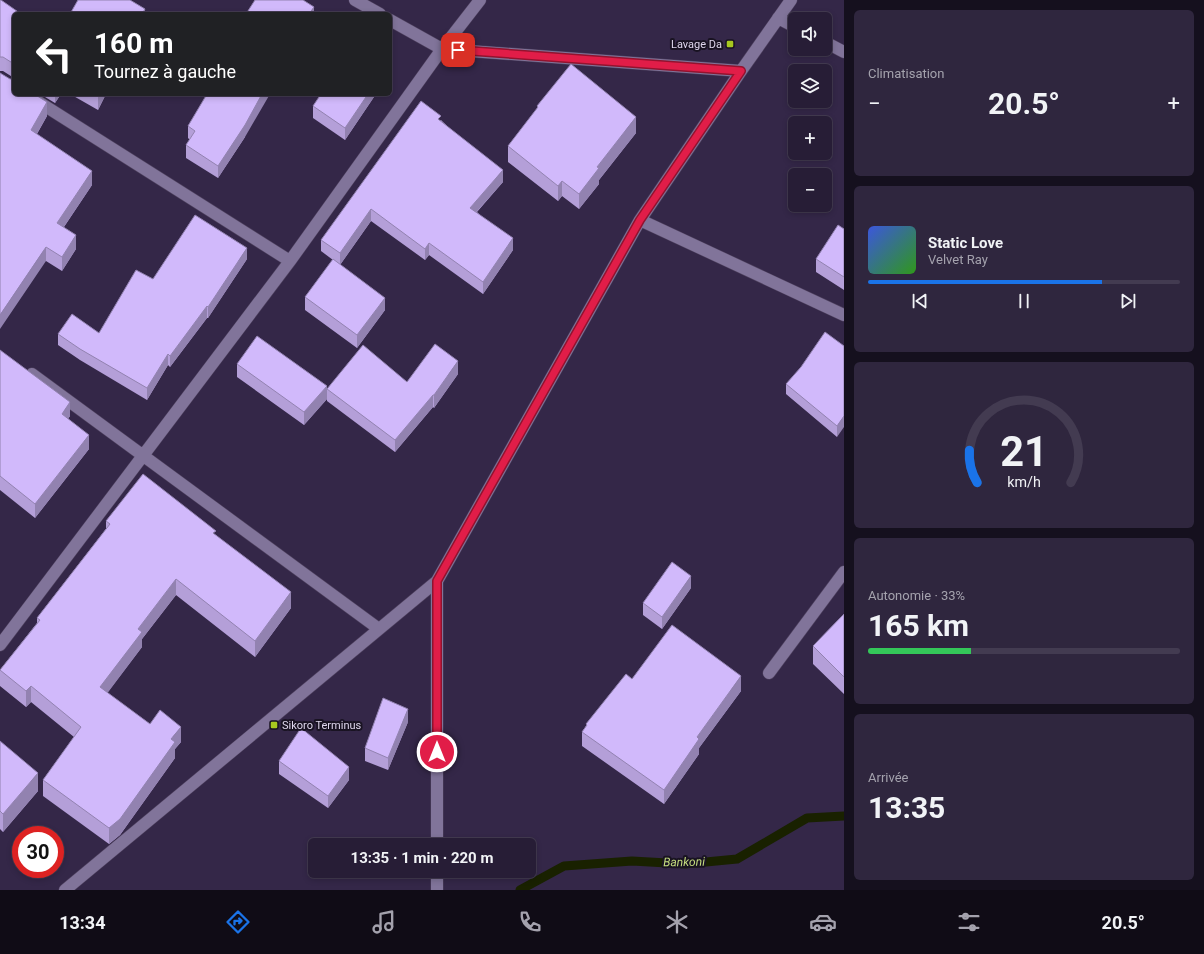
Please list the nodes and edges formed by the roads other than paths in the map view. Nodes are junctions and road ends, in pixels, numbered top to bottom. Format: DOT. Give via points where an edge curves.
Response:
graph roads {
  1 [pos="355,0"];
  2 [pos="480,0"];
  3 [pos="791,0"];
  4 [pos="376,12"];
  5 [pos="778,18"];
  6 [pos="392,21"];
  7 [pos="788,23"];
  8 [pos="832,46"];
  9 [pos="442,49"];
  10 [pos="844,52"];
  11 [pos="741,71"];
  12 [pos="29,96"];
  13 [pos="640,220"];
  14 [pos="290,261"];
  15 [pos="844,315"];
  16 [pos="25,369"];
  17 [pos="143,456"];
  18 [pos="844,572"];
  19 [pos="437,581"];
  20 [pos="379,629"];
  21 [pos="0,645"];
  22 [pos="769,673"];
  23 [pos="437,838"];
  24 [pos="437,878"];
  25 [pos="65,890"];
  26 [pos="437,890"];
  1 -- 4 [label="street"];
  2 -- 9 [label="street"];
  3 -- 5 [label="street"];
  5 -- 7 [label="street"];
  5 -- 11 [label="street"];
  6 -- 9 [label="street"];
  8 -- 10 [label="street"];
  9 -- 11 [label="street"];
  9 -- 14 [label="street"];
  11 -- 13 [label="street"];
  12 -- 14 [label="street"];
  13 -- 15 [label="street"];
  13 -- 19 [label="street"];
  14 -- 17 [label="street"];
  16 -- 17 [label="street"];
  17 -- 20 [label="street"];
  17 -- 21 [label="street"];
  18 -- 22 [label="street"];
  19 -- 20 [label="street"];
  19 -- 23 [label="street"];
  20 -- 25 [label="street"];
  24 -- 26 [label="street"];
}
